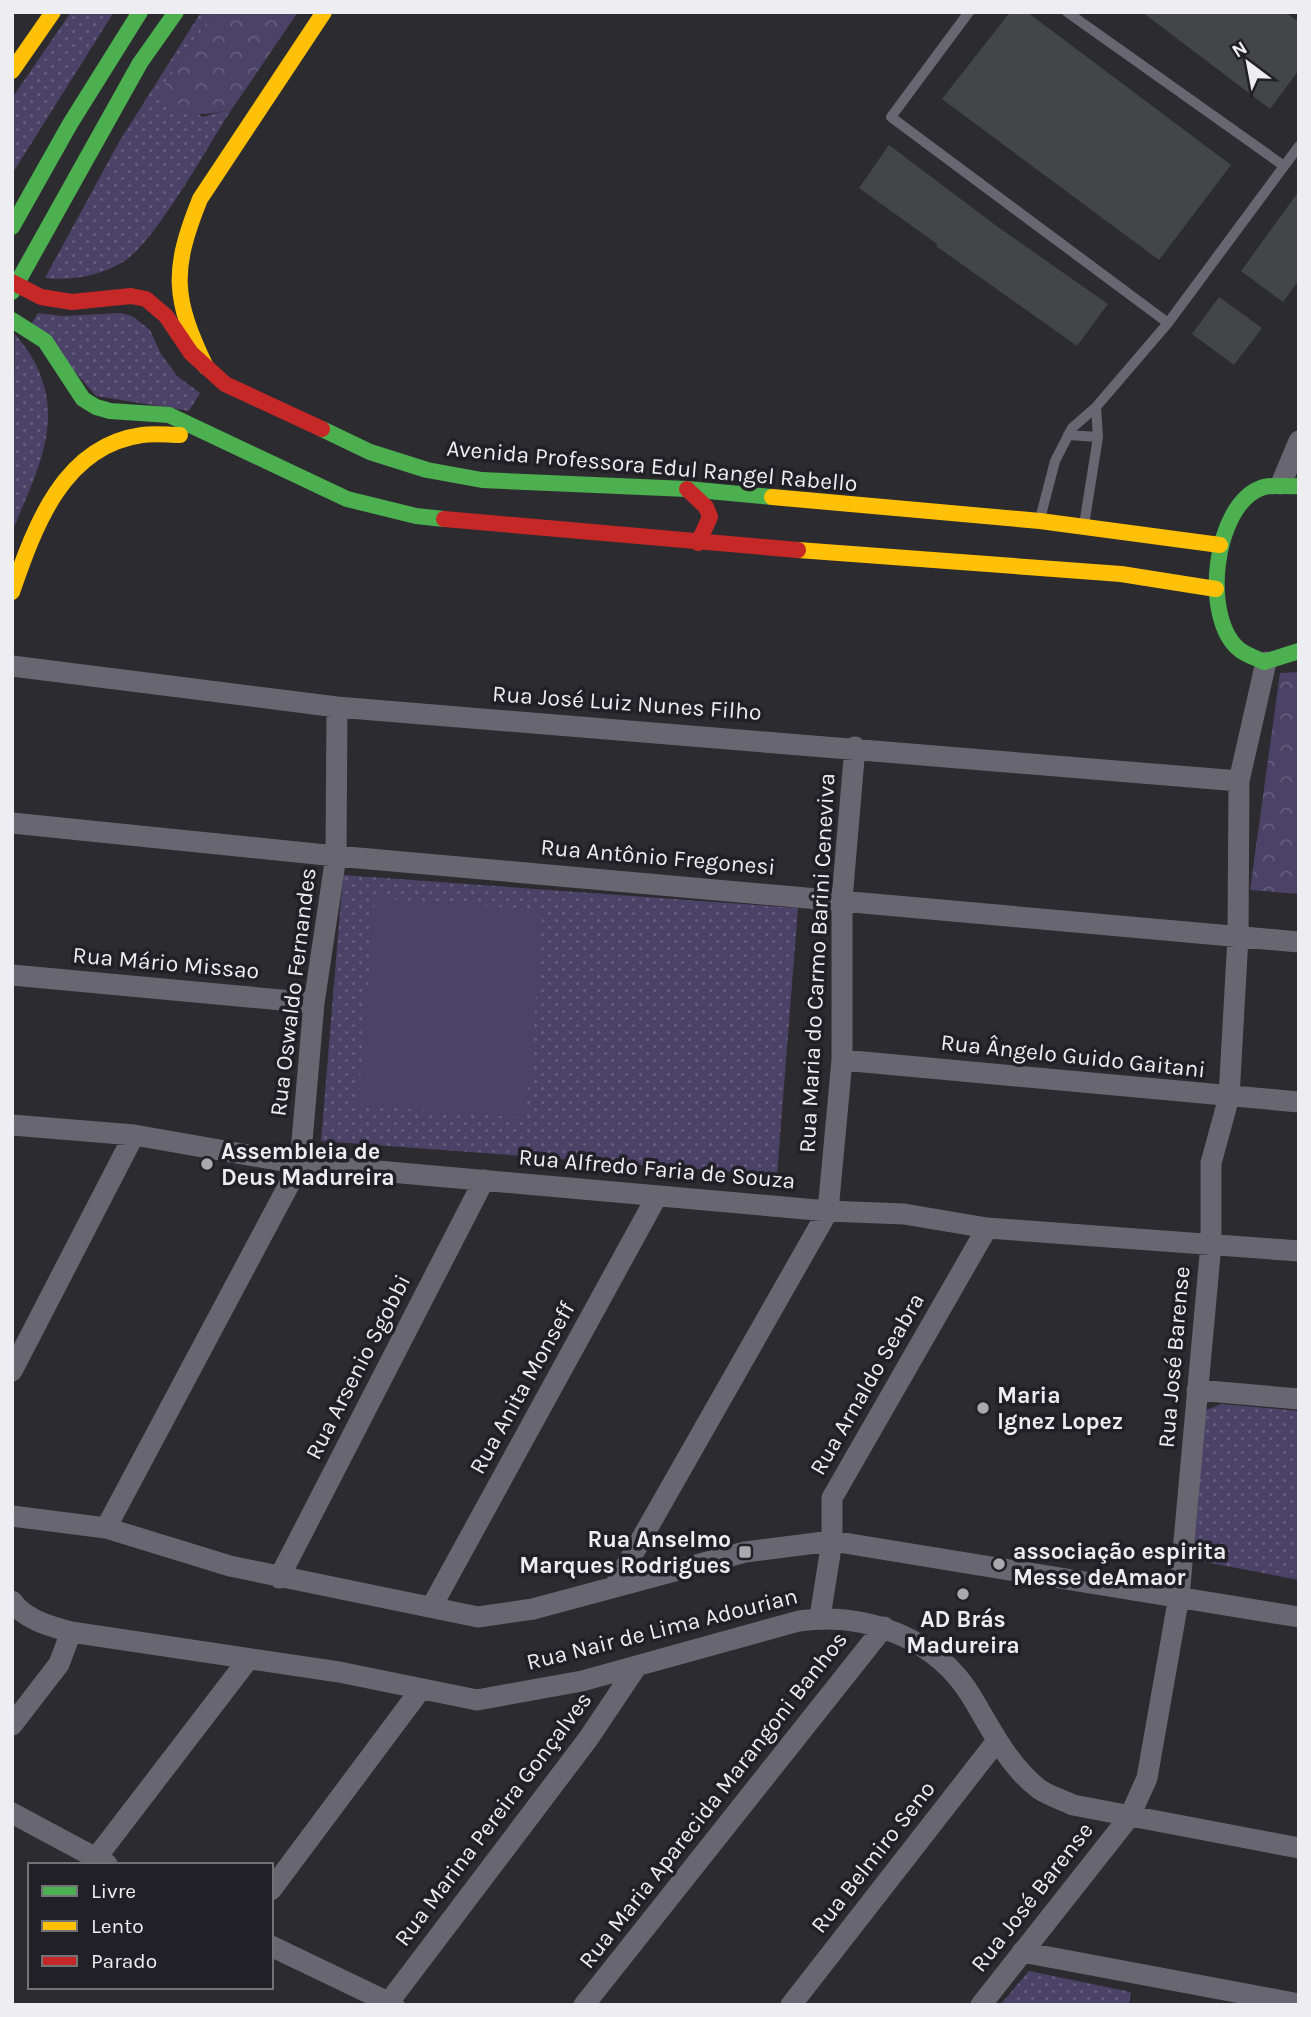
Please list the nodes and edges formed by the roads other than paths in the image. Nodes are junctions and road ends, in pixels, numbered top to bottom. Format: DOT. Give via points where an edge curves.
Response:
graph roads {
  1 [pos="52,12"];
  2 [pos="140,12"];
  3 [pos="176,12"];
  4 [pos="324,12"];
  5 [pos="969,12"];
  6 [pos="1067,12"];
  7 [pos="12,71"];
  8 [pos="1299,146"];
  9 [pos="1284,166"];
  10 [pos="15,221"];
  11 [pos="12,282"];
  12 [pos="12,292"];
  13 [pos="12,320"];
  14 [pos="1168,323"];
  15 [pos="206,367"];
  16 [pos="1096,407"];
  17 [pos="1068,435"];
  18 [pos="1098,437"];
  19 [pos="225,440"];
  20 [pos="1299,441"];
  21 [pos="1290,485"];
  22 [pos="687,489"];
  23 [pos="1040,522"];
  24 [pos="1083,527"];
  25 [pos="698,543"];
  26 [pos="1220,545"];
  27 [pos="1216,589"];
  28 [pos="12,592"];
  29 [pos="1299,651"];
  30 [pos="1266,662"];
  31 [pos="12,666"];
  32 [pos="337,708"];
  33 [pos="855,747"];
  34 [pos="1239,781"];
  35 [pos="12,823"];
  36 [pos="336,856"];
  37 [pos="842,900"];
  38 [pos="1238,937"];
  39 [pos="1299,942"];
  40 [pos="12,975"];
  41 [pos="314,1003"];
  42 [pos="842,1060"];
  43 [pos="1229,1097"];
  44 [pos="1299,1102"];
  45 [pos="12,1125"];
  46 [pos="134,1135"];
  47 [pos="300,1164"];
  48 [pos="484,1180"];
  49 [pos="657,1196"];
  50 [pos="828,1211"];
  51 [pos="987,1228"];
  52 [pos="1212,1244"];
  53 [pos="1299,1251"];
  54 [pos="12,1371"];
  55 [pos="1197,1390"];
  56 [pos="1299,1399"];
  57 [pos="12,1516"];
  58 [pos="106,1528"];
  59 [pos="832,1541"];
  60 [pos="279,1578"];
  61 [pos="614,1587"];
  62 [pos="1180,1596"];
  63 [pos="12,1601"];
  64 [pos="432,1606"];
  65 [pos="1299,1617"];
  66 [pos="820,1618"];
  67 [pos="884,1627"];
  68 [pos="71,1632"];
  69 [pos="247,1661"];
  70 [pos="637,1666"];
  71 [pos="421,1689"];
  72 [pos="15,1710"];
  73 [pos="996,1742"];
  74 [pos="12,1813"];
  75 [pos="1129,1816"];
  76 [pos="1299,1848"];
  77 [pos="102,1862"];
  78 [pos="273,1887"];
  79 [pos="273,1947"];
  80 [pos="1023,1951"];
  81 [pos="391,2004"];
  82 [pos="1299,2004"];
  83 [pos="584,2005"];
  84 [pos="791,2005"];
  85 [pos="981,2005"];
  1 -- 7 [label="main road"];
  2 -- 10 [label="main road"];
  3 -- 12 [label="main road" via="140,64"];
  4 -- 15 [label="main road" via="200,199 178,255 177,282 187,328"];
  5 -- 14 [label="lane" via="891,117"];
  6 -- 9 [label="lane"];
  8 -- 9 [label="lane"];
  9 -- 14 [label="lane"];
  11 -- 15 [label="main road, Avenida Professora Edul Rangel Rabello" via="41,297 72,302 131,296 146,299 166,316"];
  13 -- 19 [label="main road" via="45,341 83,399 96,407 169,415"];
  14 -- 16 [label="lane"];
  15 -- 22 [label="main road, Avenida Professora Edul Rangel Rabello" via="225,384 370,452 427,470 482,480"];
  16 -- 17 [label="lane"];
  16 -- 18 [label="lane"];
  17 -- 18 [label="lane"];
  17 -- 23 [label="lane" via="1055,461"];
  18 -- 24 [label="lane"];
  19 -- 25 [label="main road" via="347,499 416,516"];
  19 -- 28 [label="main road" via="132,433 80,463 62,480 37,521"];
  20 -- 21 [label="street"];
  21 -- 26 [label="main road" via="1263,485 1247,494 1232,512"];
  22 -- 23 [label="main road, Avenida Professora Edul Rangel Rabello"];
  22 -- 25 [label="main road" via="710,517"];
  23 -- 24 [label="main road, Avenida Professora Edul Rangel Rabello"];
  24 -- 26 [label="main road, Avenida Professora Edul Rangel Rabello"];
  25 -- 27 [label="main road" via="1121,574"];
  26 -- 27 [label="main road"];
  27 -- 30 [label="main road" via="1217,613 1225,633 1240,652"];
  29 -- 30 [label="main road" via="1282,661"];
  30 -- 34 [label="street, Rua José Barense"];
  31 -- 32 [label="street, Rua José Luiz Nunes Filho"];
  32 -- 33 [label="street, Rua José Luiz Nunes Filho"];
  32 -- 36 [label="street, Rua Oswaldo Fernandes"];
  33 -- 34 [label="street, Rua José Luiz Nunes Filho"];
  33 -- 37 [label="street, Rua Maria do Carmo Barini Ceneviva"];
  34 -- 38 [label="street, Rua José Barense"];
  35 -- 36 [label="street, Rua Antônio Fregonesi"];
  36 -- 37 [label="street, Rua Antônio Fregonesi"];
  36 -- 41 [label="street, Rua Oswaldo Fernandes"];
  37 -- 38 [label="street, Rua Antônio Fregonesi"];
  37 -- 42 [label="street, Rua Maria do Carmo Barini Ceneviva"];
  38 -- 39 [label="street, Rua Antônio Fregonesi"];
  38 -- 43 [label="street, Rua José Barense"];
  40 -- 41 [label="street, Rua Mário Missao"];
  41 -- 47 [label="street, Rua Oswaldo Fernandes"];
  42 -- 43 [label="street, Rua Ângelo Guido Gaitani"];
  42 -- 50 [label="street, Rua Maria do Carmo Barini Ceneviva"];
  43 -- 44 [label="street, Rua Ângelo Guido Gaitani"];
  43 -- 52 [label="street, Rua José Barense" via="1212,1163"];
  45 -- 46 [label="street, Rua Alfredo Faria de Souza"];
  46 -- 47 [label="street, Rua Alfredo Faria de Souza"];
  46 -- 54 [label="street"];
  47 -- 48 [label="street, Rua Alfredo Faria de Souza"];
  47 -- 58 [label="street, Rua Oswaldo Fernandes"];
  48 -- 49 [label="street, Rua Alfredo Faria de Souza"];
  48 -- 60 [label="street, Rua Arsenio Sgobbi"];
  49 -- 50 [label="street, Rua Alfredo Faria de Souza"];
  49 -- 64 [label="street, Rua Anita Monseff"];
  50 -- 51 [label="street, Rua Alfredo Faria de Souza" via="904,1214"];
  50 -- 61 [label="street, Rua Maria do Carmo Barini Ceneviva"];
  51 -- 52 [label="street, Rua Alfredo Faria de Souza"];
  51 -- 59 [label="street, Rua Arnaldo Seabra" via="832,1498"];
  52 -- 53 [label="street, Rua Alfredo Faria de Souza"];
  52 -- 55 [label="street, Rua José Barense"];
  55 -- 56 [label="street"];
  55 -- 62 [label="street, Rua José Barense"];
  57 -- 58 [label="street"];
  58 -- 60 [label="street"];
  59 -- 61 [label="street" via="745,1552"];
  59 -- 62 [label="street"];
  59 -- 66 [label="street, Rua Arnaldo Seabra"];
  60 -- 64 [label="street"];
  61 -- 64 [label="street" via="533,1609 478,1617"];
  62 -- 65 [label="street"];
  62 -- 75 [label="street, Rua José Barense" via="1147,1777"];
  63 -- 68 [label="street, Rua Nair de Lima Adourian" via="42,1624"];
  66 -- 67 [label="street, Rua Nair de Lima Adourian" via="857,1619"];
  66 -- 70 [label="street, Rua Nair de Lima Adourian"];
  67 -- 73 [label="street, Rua Nair de Lima Adourian" via="935,1654 972,1696"];
  67 -- 83 [label="street, Rua Maria Aparecida Marangoni Banhos"];
  68 -- 69 [label="street, Rua Nair de Lima Adourian"];
  68 -- 72 [label="street" via="60,1664"];
  69 -- 71 [label="street, Rua Nair de Lima Adourian" via="339,1672"];
  69 -- 77 [label="street"];
  70 -- 71 [label="street, Rua Nair de Lima Adourian" via="477,1700"];
  70 -- 81 [label="street, Rua Marina Pereira Gonçalves"];
  71 -- 78 [label="street"];
  73 -- 75 [label="street, Rua Nair de Lima Adourian" via="1040,1789 1073,1805"];
  73 -- 84 [label="street, Rua Belmiro Seno"];
  74 -- 77 [label="street"];
  75 -- 76 [label="street, Rua Nair de Lima Adourian"];
  75 -- 80 [label="street, Rua José Barense"];
  79 -- 81 [label="street"];
  80 -- 82 [label="street"];
  80 -- 85 [label="street, Rua José Barense"];
}
